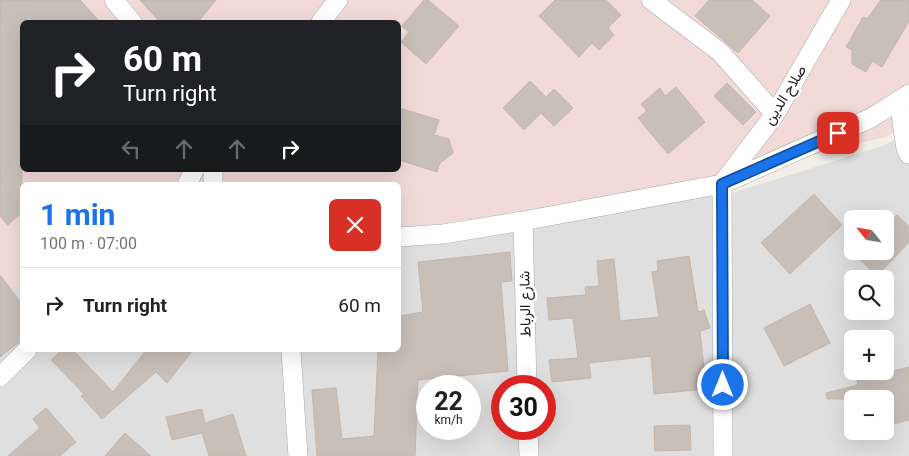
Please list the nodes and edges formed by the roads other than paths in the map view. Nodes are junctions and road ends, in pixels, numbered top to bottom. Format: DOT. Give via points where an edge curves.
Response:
graph roads {
  1 [pos="114,0"];
  2 [pos="338,0"];
  3 [pos="650,0"];
  4 [pos="841,0"];
  5 [pos="130,20"];
  6 [pos="323,20"];
  7 [pos="904,98"];
  8 [pos="775,114"];
  9 [pos="909,154"];
  10 [pos="722,184"];
  11 [pos="524,221"];
  12 [pos="401,237"];
  13 [pos="25,352"];
  14 [pos="291,352"];
  15 [pos="527,375"];
  16 [pos="0,378"];
  17 [pos="528,440"];
  18 [pos="298,456"];
  19 [pos="529,456"];
  20 [pos="723,456"];
  1 -- 5 [label="street"];
  2 -- 6 [label="street"];
  3 -- 8 [label="street" via="720,52"];
  4 -- 8 [label="street, صلاح الدين"];
  7 -- 9 [label="street"];
  7 -- 10 [label="street" via="871,118"];
  8 -- 10 [label="street, صلاح الدين"];
  10 -- 11 [label="street"];
  10 -- 20 [label="street"];
  11 -- 12 [label="street"];
  11 -- 15 [label="street, شارع الرباط"];
  13 -- 16 [label="street"];
  14 -- 18 [label="street"];
  17 -- 19 [label="street"];
}
